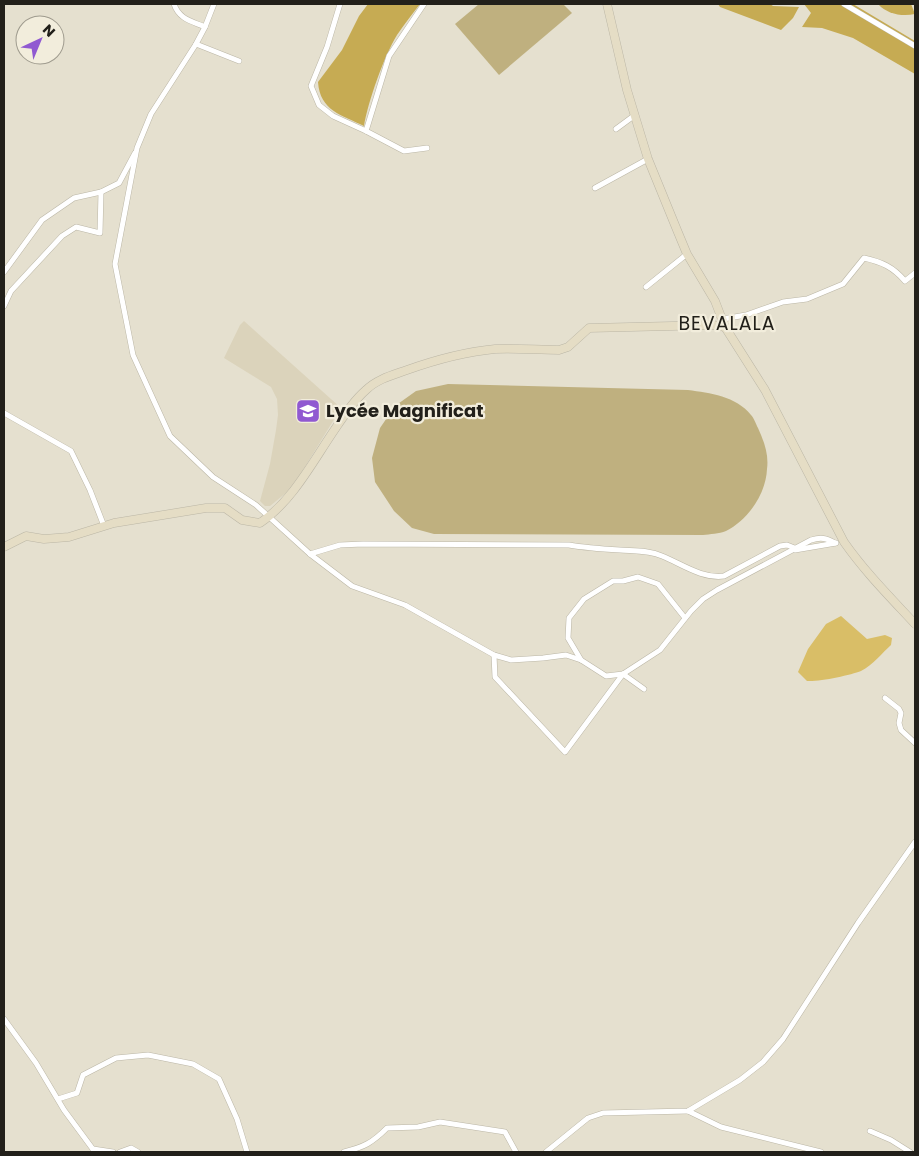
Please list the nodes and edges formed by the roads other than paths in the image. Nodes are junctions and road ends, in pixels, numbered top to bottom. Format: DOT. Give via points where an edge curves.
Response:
graph roads {
  1 [pos="174,4"];
  2 [pos="214,4"];
  3 [pos="340,4"];
  4 [pos="424,4"];
  5 [pos="607,4"];
  6 [pos="844,4"];
  7 [pos="205,27"];
  8 [pos="196,44"];
  9 [pos="915,46"];
  10 [pos="239,61"];
  11 [pos="635,115"];
  12 [pos="616,129"];
  13 [pos="366,131"];
  14 [pos="137,148"];
  15 [pos="427,148"];
  16 [pos="648,158"];
  17 [pos="595,188"];
  18 [pos="101,192"];
  19 [pos="687,254"];
  20 [pos="4,272"];
  21 [pos="915,273"];
  22 [pos="646,288"];
  23 [pos="4,306"];
  24 [pos="722,319"];
  25 [pos="725,327"];
  26 [pos="4,413"];
  27 [pos="268,517"];
  28 [pos="104,526"];
  29 [pos="844,542"];
  30 [pos="836,543"];
  31 [pos="4,547"];
  32 [pos="796,548"];
  33 [pos="310,554"];
  34 [pos="685,618"];
  35 [pos="915,624"];
  36 [pos="494,656"];
  37 [pos="581,660"];
  38 [pos="623,674"];
  39 [pos="644,689"];
  40 [pos="885,698"];
  41 [pos="915,743"];
  42 [pos="915,842"];
  43 [pos="4,1019"];
  44 [pos="58,1099"];
  45 [pos="688,1111"];
  46 [pos="870,1131"];
  47 [pos="94,1151"];
  48 [pos="356,1151"];
  49 [pos="112,1152"];
  50 [pos="120,1152"];
  51 [pos="138,1152"];
  52 [pos="247,1152"];
  53 [pos="344,1152"];
  54 [pos="516,1152"];
  55 [pos="546,1152"];
  56 [pos="821,1152"];
  57 [pos="910,1152"];
  1 -- 7 [label="street" via="181,17"];
  2 -- 7 [label="street"];
  3 -- 13 [label="street" via="311,86 319,105 333,116"];
  4 -- 13 [label="street" via="389,56"];
  5 -- 11 [label="street"];
  6 -- 9 [label="street"];
  7 -- 8 [label="street"];
  8 -- 10 [label="street"];
  8 -- 14 [label="street" via="151,114"];
  11 -- 12 [label="street"];
  11 -- 16 [label="street"];
  13 -- 15 [label="street" via="404,151"];
  14 -- 18 [label="street" via="119,183"];
  14 -- 27 [label="street" via="115,264 133,356 170,436 213,477"];
  16 -- 17 [label="street"];
  16 -- 19 [label="street"];
  18 -- 20 [label="street" via="74,198 42,220"];
  18 -- 23 [label="street" via="100,233 76,228 62,236 11,292"];
  19 -- 22 [label="street"];
  19 -- 24 [label="street"];
  21 -- 24 [label="street" via="904,282 896,271 883,263 864,258 843,284 807,298"];
  24 -- 25 [label="street"];
  25 -- 27 [label="street" via="589,328 560,350 496,349 465,353 381,379 366,389 346,413 299,482"];
  25 -- 29 [label="street" via="765,390"];
  26 -- 28 [label="street" via="71,451"];
  27 -- 28 [label="street" via="260,523 251,522 242,520 225,508 206,508"];
  27 -- 33 [label="street"];
  28 -- 31 [label="street" via="69,537 44,539 26,536"];
  29 -- 30 [label="street"];
  29 -- 35 [label="street"];
  30 -- 32 [label="street"];
  30 -- 32 [label="street" via="819,537"];
  32 -- 33 [label="street" via="787,544 780,546 715,578 660,555 569,545 362,544 340,545"];
  32 -- 34 [label="street" via="702,599"];
  33 -- 36 [label="street" via="352,586 405,605"];
  34 -- 37 [label="street" via="658,584 638,578 613,581 584,599 569,618 568,638"];
  34 -- 38 [label="street" via="660,650"];
  36 -- 37 [label="street" via="511,660 566,655"];
  36 -- 38 [label="street" via="496,677 565,752"];
  37 -- 38 [label="street" via="606,676"];
  38 -- 39 [label="street"];
  40 -- 41 [label="street" via="899,709 901,730"];
  42 -- 45 [label="street" via="783,1039 740,1080"];
  43 -- 44 [label="street"];
  44 -- 47 [label="street"];
  44 -- 52 [label="street" via="77,1092 83,1075 116,1058 148,1055 193,1064 219,1079"];
  45 -- 55 [label="street" via="603,1113 588,1118"];
  45 -- 56 [label="street" via="721,1127"];
  46 -- 57 [label="street"];
  47 -- 49 [label="street"];
  48 -- 53 [label="street"];
  48 -- 54 [label="street" via="374,1141 387,1128 440,1122 505,1132"];
  50 -- 51 [label="street" via="131,1148"];
}
